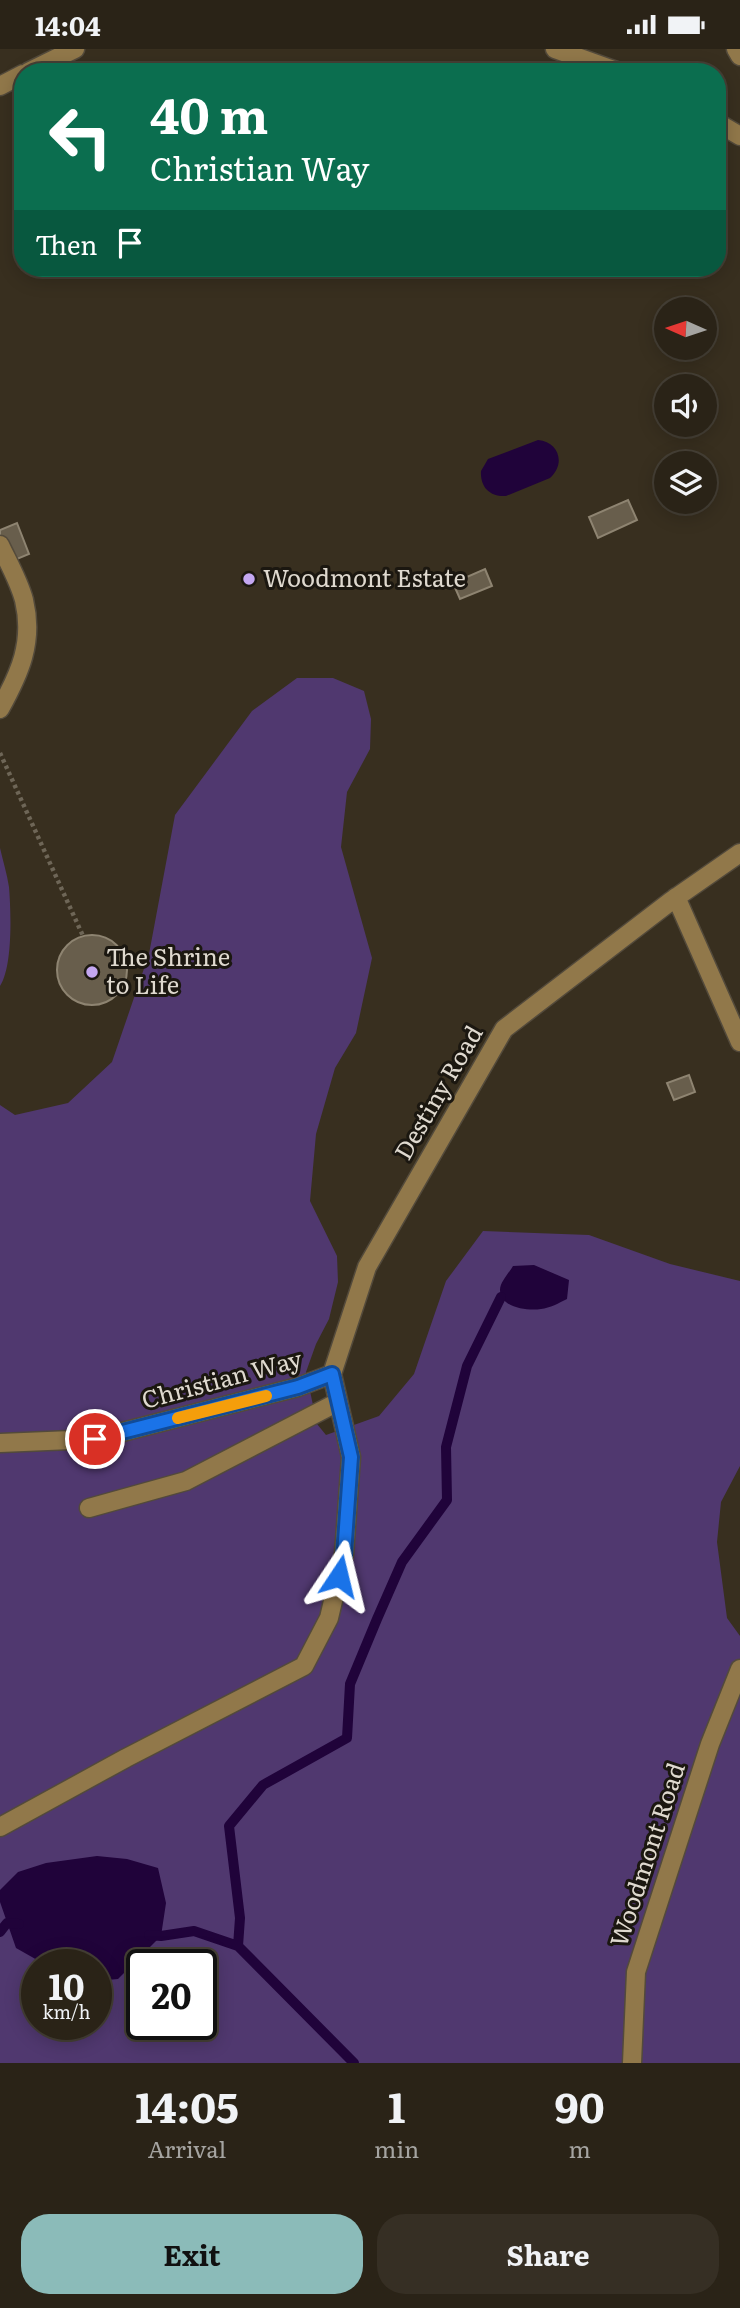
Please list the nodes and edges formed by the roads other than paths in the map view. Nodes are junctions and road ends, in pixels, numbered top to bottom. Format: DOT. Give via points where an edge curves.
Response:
graph roads {
  1 [pos="75,49"];
  2 [pos="555,49"];
  3 [pos="736,49"];
  4 [pos="740,56"];
  5 [pos="46,63"];
  6 [pos="593,63"];
  7 [pos="0,545"];
  8 [pos="0,709"];
  9 [pos="740,853"];
  10 [pos="676,897"];
  11 [pos="740,1042"];
  12 [pos="332,1374"];
  13 [pos="338,1402"];
  14 [pos="0,1443"];
  15 [pos="89,1508"];
  16 [pos="740,1669"];
  17 [pos="0,1827"];
  18 [pos="632,2063"];
  1 -- 5 [label="street"];
  2 -- 6 [label="street"];
  3 -- 4 [label="street"];
  7 -- 8 [label="street" via="23,598 28,629 24,660"];
  9 -- 10 [label="street, Destiny Road"];
  10 -- 11 [label="street"];
  10 -- 12 [label="street, Destiny Road" via="503,1029 367,1267"];
  12 -- 13 [label="street"];
  12 -- 14 [label="street, Christian Way" via="298,1387 95,1439"];
  13 -- 15 [label="street" via="186,1481"];
  13 -- 17 [label="street" via="351,1457 344,1555 329,1618 304,1665"];
  16 -- 18 [label="street, Woodmont Road" via="710,1744 635,1972"];
}
